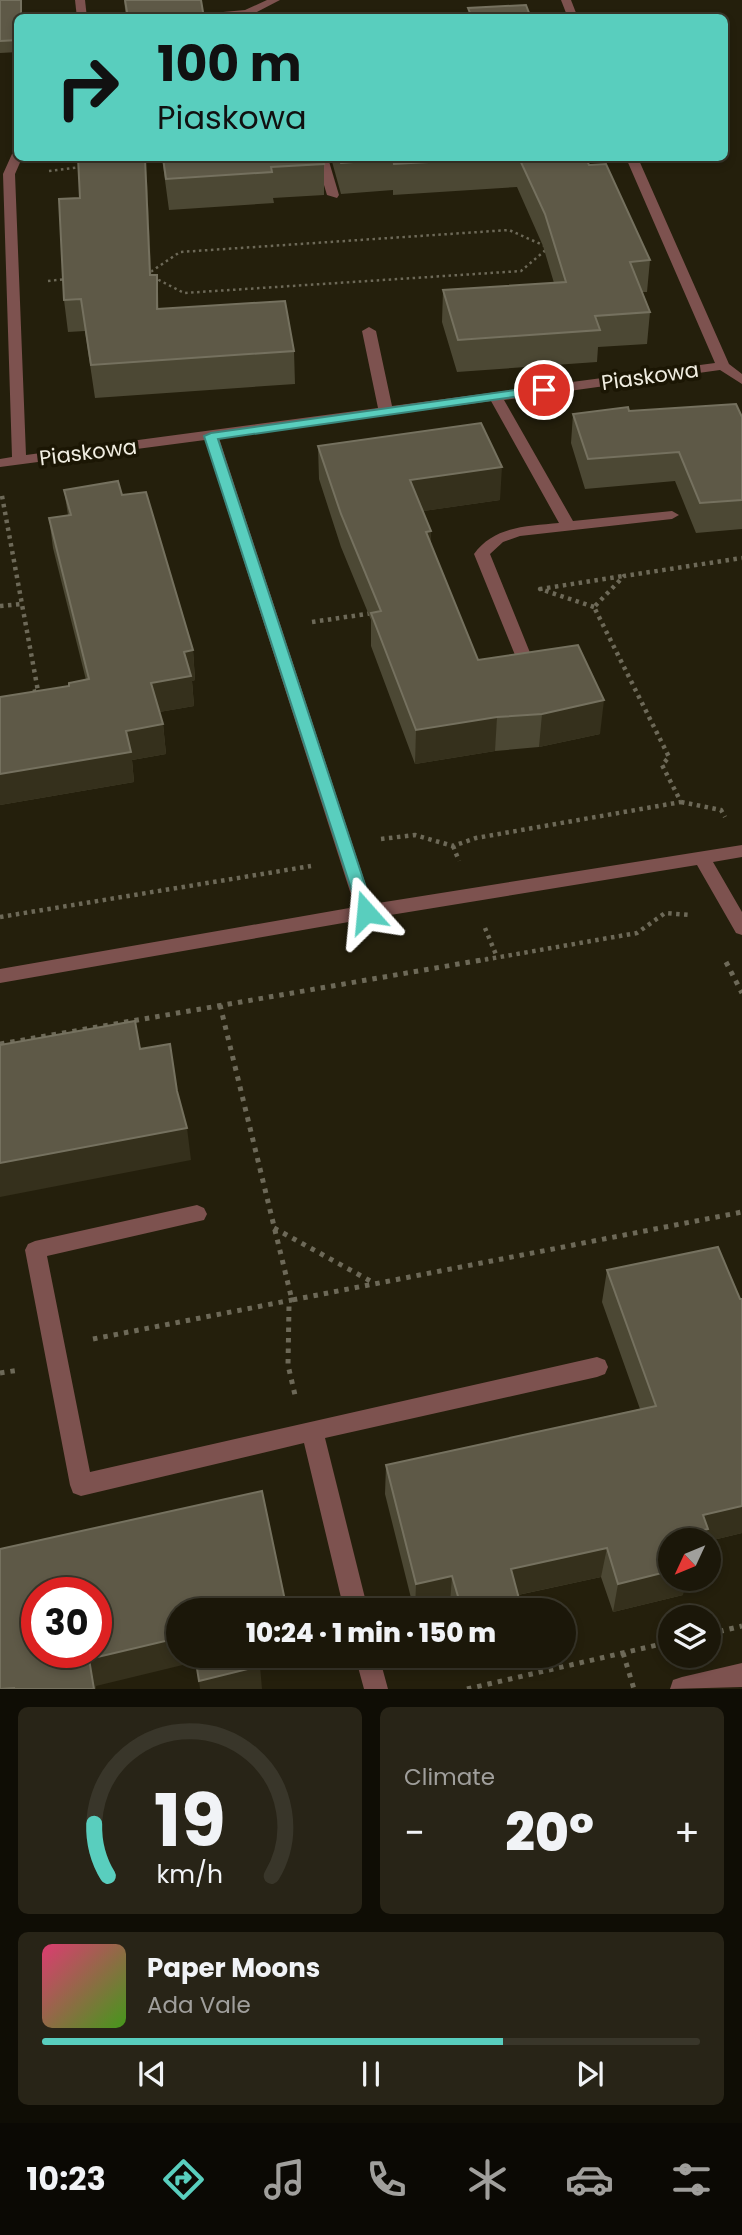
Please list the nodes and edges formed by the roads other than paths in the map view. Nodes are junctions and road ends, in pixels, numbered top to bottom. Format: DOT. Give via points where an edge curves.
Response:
graph roads {
  1 [pos="275,0"];
  2 [pos="235,14"];
  3 [pos="15,161"];
  4 [pos="323,161"];
  5 [pos="633,161"];
  6 [pos="333,195"];
  7 [pos="369,331"];
  8 [pos="723,366"];
  9 [pos="742,380"];
  10 [pos="495,396"];
  11 [pos="386,411"];
  12 [pos="211,436"];
  13 [pos="19,460"];
  14 [pos="0,463"];
  15 [pos="672,515"];
  16 [pos="568,526"];
  17 [pos="525,660"];
  18 [pos="742,851"];
  19 [pos="702,858"];
  20 [pos="366,912"];
  21 [pos="742,928"];
  22 [pos="0,976"];
  23 [pos="197,1214"];
  24 [pos="597,1367"];
  25 [pos="312,1431"];
  26 [pos="353,1598"];
  27 [pos="370,1668"];
  28 [pos="742,1675"];
  29 [pos="376,1689"];
  30 [pos="682,1689"];
  1 -- 2 [label="street"];
  3 -- 13 [label="street, Piaskowa" via="9,174"];
  4 -- 6 [label="street"];
  5 -- 8 [label="street, Piaskowa"];
  7 -- 11 [label="street"];
  8 -- 9 [label="street"];
  8 -- 10 [label="street, Piaskowa"];
  10 -- 11 [label="street, Piaskowa"];
  10 -- 16 [label="street"];
  11 -- 12 [label="street, Piaskowa"];
  12 -- 13 [label="street, Piaskowa"];
  12 -- 20 [label="street"];
  13 -- 14 [label="street, Piaskowa"];
  15 -- 16 [label="street"];
  16 -- 17 [label="street" via="500,537 486,545 482,554"];
  18 -- 19 [label="street"];
  19 -- 20 [label="street"];
  19 -- 21 [label="street"];
  20 -- 22 [label="street"];
  23 -- 25 [label="street" via="35,1250 81,1485"];
  24 -- 25 [label="street"];
  25 -- 26 [label="street"];
  27 -- 29 [label="street"];
  28 -- 30 [label="street"];
}
